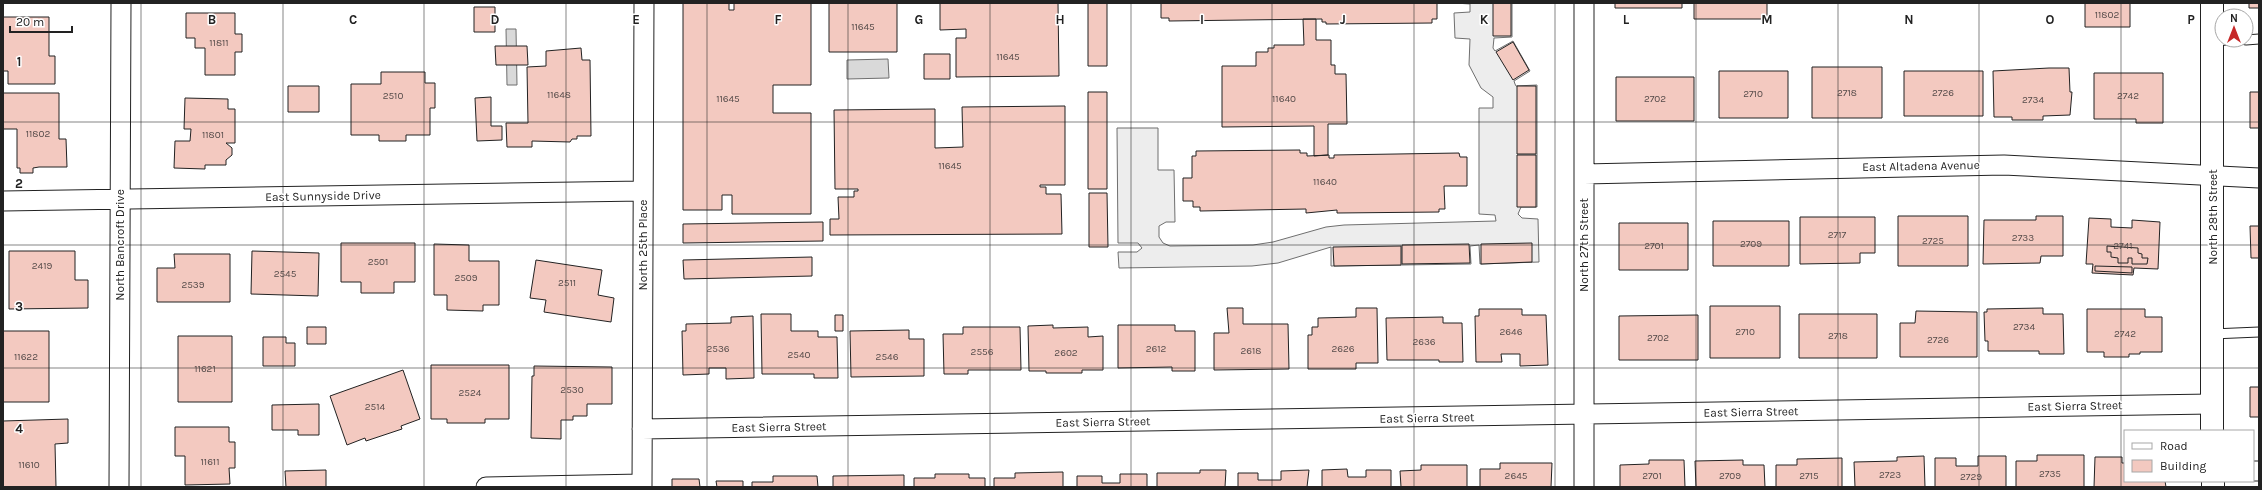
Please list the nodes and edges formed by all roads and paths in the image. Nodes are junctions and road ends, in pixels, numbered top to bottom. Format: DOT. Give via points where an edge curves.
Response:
graph roads {
  1 [pos="121,3"];
  2 [pos="644,3"];
  3 [pos="1584,3"];
  4 [pos="2220,48"];
  5 [pos="1584,174"];
  6 [pos="2213,176"];
  7 [pos="2259,178"];
  8 [pos="643,191"];
  9 [pos="121,198"];
  10 [pos="3,201"];
  11 [pos="2259,332"];
  12 [pos="2212,334"];
  13 [pos="2212,404"];
  14 [pos="1584,415"];
  15 [pos="642,429"];
  16 [pos="2212,430"];
  17 [pos="642,486"];
  18 [pos="119,487"];
  19 [pos="486,487"];
  20 [pos="1584,487"];
  1 -- 9 [label="street, North Bancroft Drive"];
  2 -- 8 [label="street, North 25th Place"];
  3 -- 5 [label="street, North 27th Street"];
  4 -- 6 [label="street, North 28th Street"];
  5 -- 6 [label="street, East Altadena Avenue" via="2004,164"];
  5 -- 14 [label="street, North 27th Street"];
  6 -- 7 [label="street, East Altadena Avenue"];
  6 -- 12 [label="street, North 28th Street"];
  8 -- 9 [label="street, East Sunnyside Drive"];
  8 -- 15 [label="street, North 25th Place"];
  9 -- 10 [label="street, East Sunnyside Drive"];
  9 -- 18 [label="street, North Bancroft Drive"];
  11 -- 12 [label="lane"];
  12 -- 13 [label="street, North 28th Street"];
  13 -- 14 [label="street, East Sierra Street"];
  13 -- 16 [label="street, North 28th Street"];
  14 -- 15 [label="street, East Sierra Street"];
  14 -- 20 [label="street, North 27th Street"];
  15 -- 17 [label="street, North 25th Place"];
  17 -- 19 [label="street"];
}
